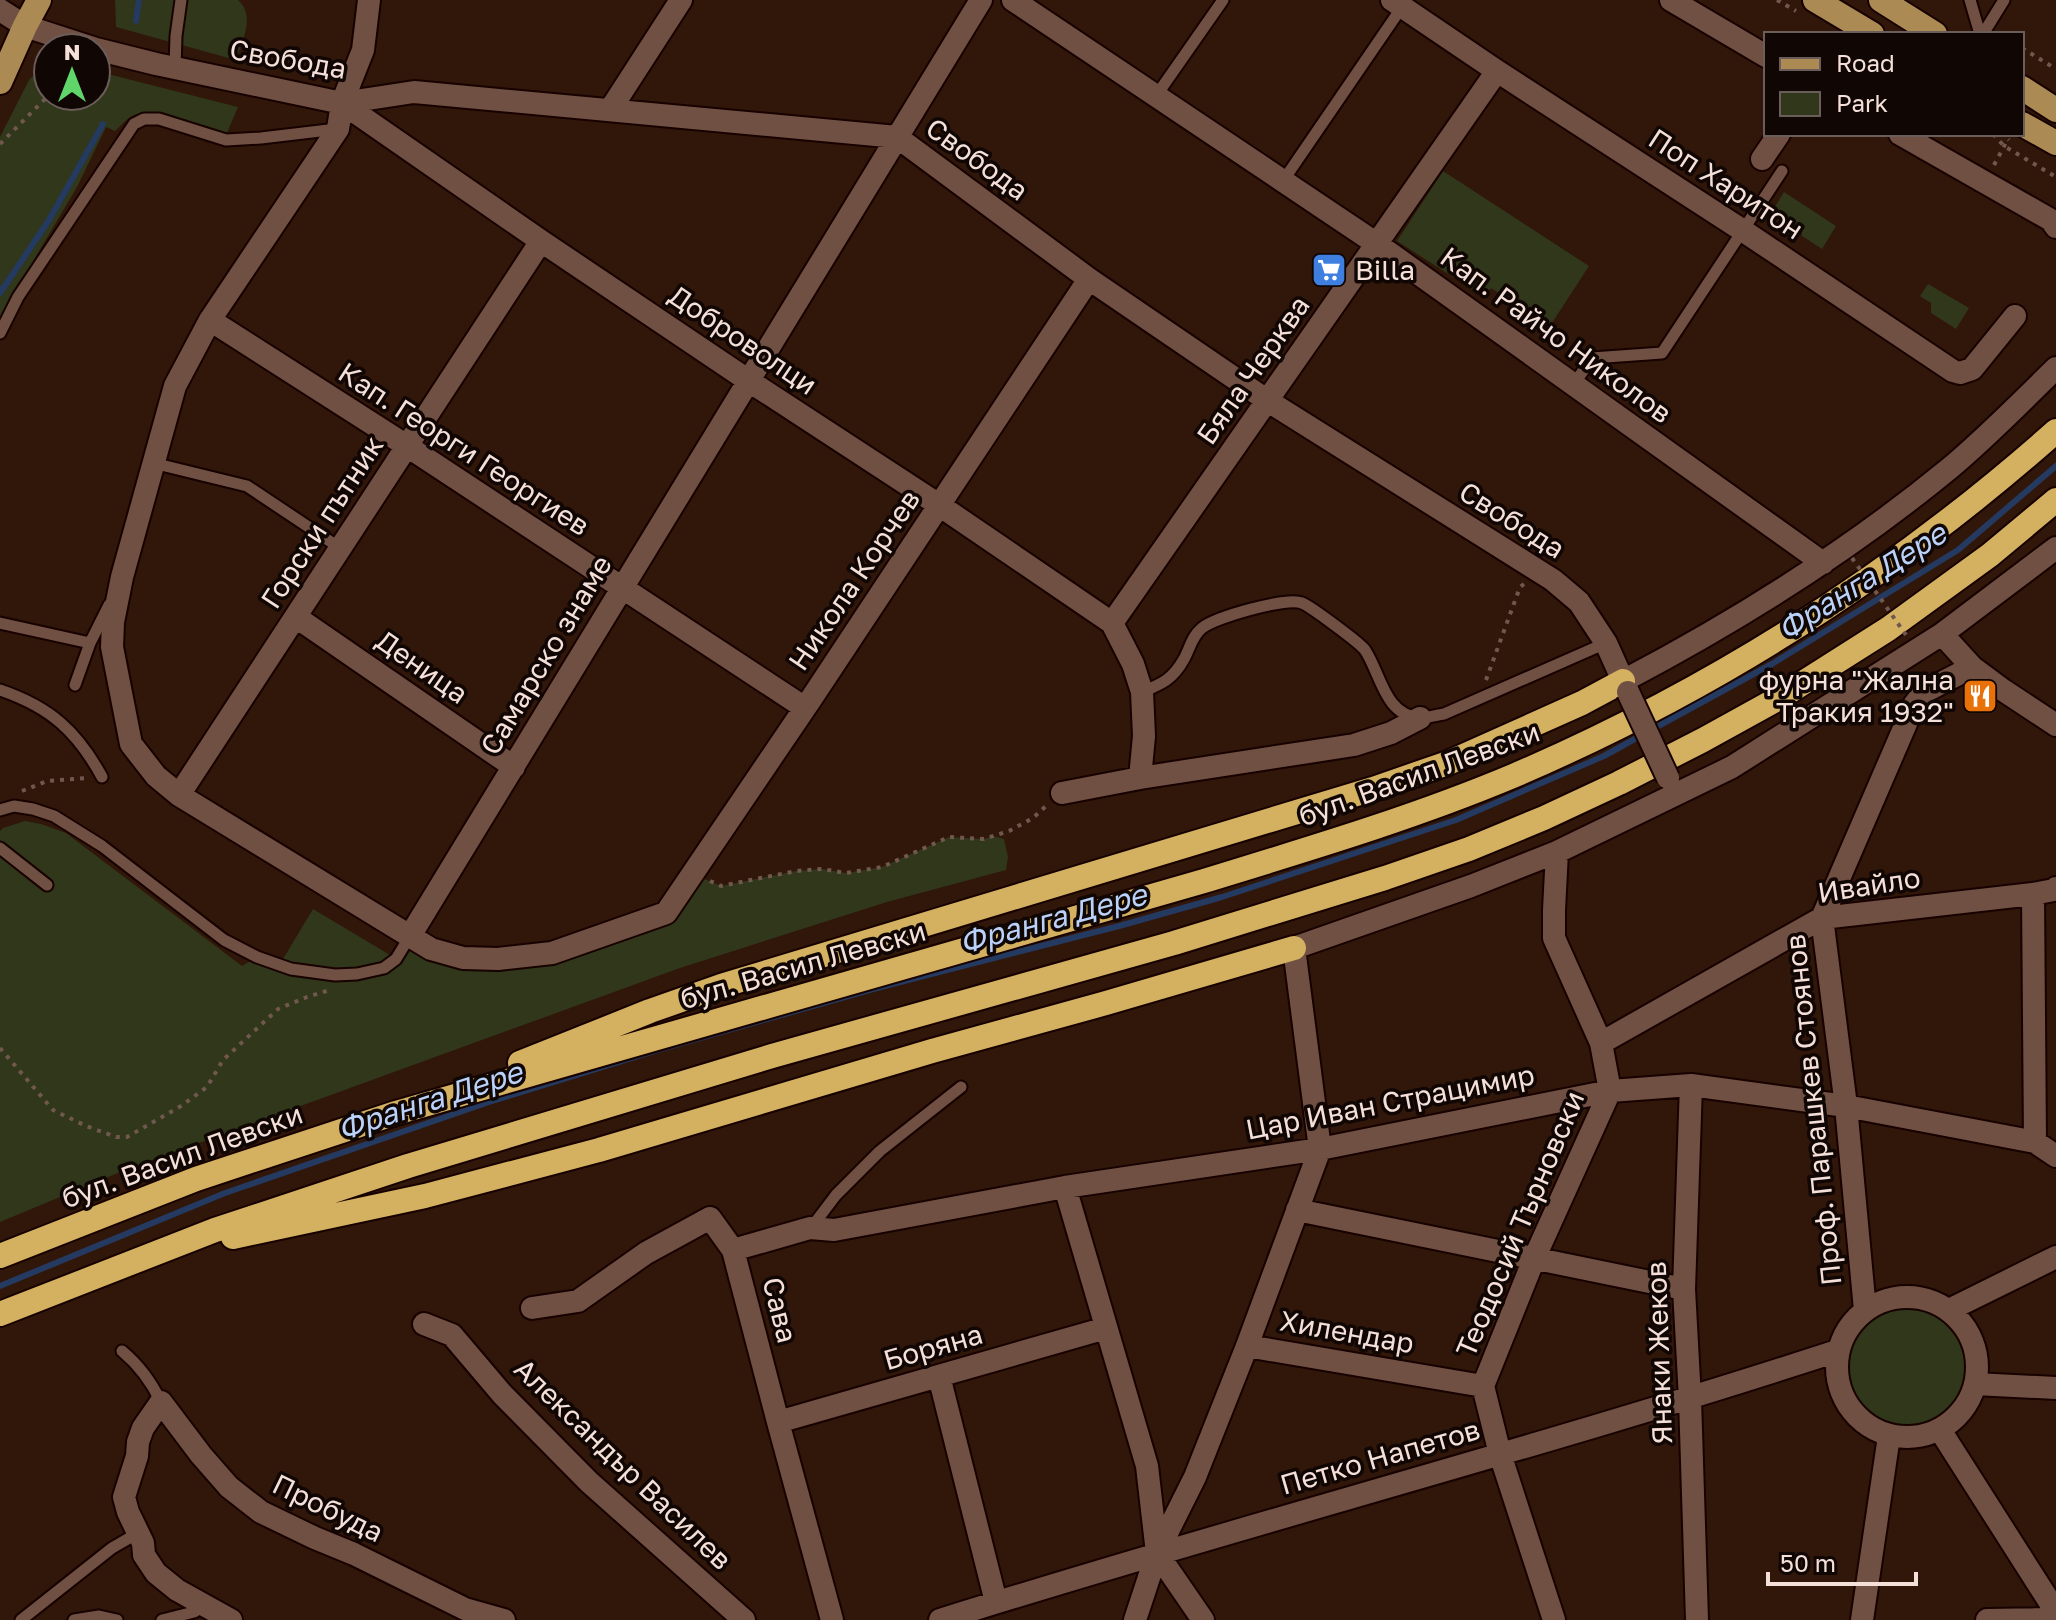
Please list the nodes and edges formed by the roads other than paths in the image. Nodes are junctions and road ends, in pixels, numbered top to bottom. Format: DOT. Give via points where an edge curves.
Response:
graph roads {
  1 [pos="39,0"];
  2 [pos="181,0"];
  3 [pos="369,0"];
  4 [pos="681,0"];
  5 [pos="981,0"];
  6 [pos="1223,0"];
  7 [pos="1671,0"];
  8 [pos="1815,0"];
  9 [pos="1881,0"];
  10 [pos="1970,0"];
  11 [pos="2004,0"];
  12 [pos="1025,3"];
  13 [pos="1397,4"];
  14 [pos="0,10"];
  15 [pos="25,26"];
  16 [pos="44,32"];
  17 [pos="1869,32"];
  18 [pos="1932,32"];
  19 [pos="1981,32"];
  20 [pos="1983,32"];
  21 [pos="112,53"];
  22 [pos="1764,55"];
  23 [pos="165,66"];
  24 [pos="1497,71"];
  25 [pos="0,82"];
  26 [pos="2024,89"];
  27 [pos="1156,96"];
  28 [pos="342,103"];
  29 [pos="610,110"];
  30 [pos="2056,110"];
  31 [pos="338,129"];
  32 [pos="2024,134"];
  33 [pos="1778,136"];
  34 [pos="1903,136"];
  35 [pos="897,137"];
  36 [pos="2056,143"];
  37 [pos="1762,159"];
  38 [pos="1782,171"];
  39 [pos="1283,181"];
  40 [pos="2056,227"];
  41 [pos="1742,230"];
  42 [pos="541,241"];
  43 [pos="1377,244"];
  44 [pos="1089,279"];
  45 [pos="2015,316"];
  46 [pos="210,320"];
  47 [pos="0,333"];
  48 [pos="2056,368"];
  49 [pos="749,381"];
  50 [pos="1574,384"];
  51 [pos="1268,401"];
  52 [pos="2056,431"];
  53 [pos="407,446"];
  54 [pos="153,463"];
  55 [pos="2056,500"];
  56 [pos="939,505"];
  57 [pos="340,548"];
  58 [pos="2056,548"];
  59 [pos="1823,563"];
  60 [pos="122,577"];
  61 [pos="622,588"];
  62 [pos="296,617"];
  63 [pos="0,623"];
  64 [pos="1112,623"];
  65 [pos="1942,634"];
  66 [pos="90,643"];
  67 [pos="1606,643"];
  68 [pos="1972,667"];
  69 [pos="75,685"];
  70 [pos="1626,686"];
  71 [pos="0,690"];
  72 [pos="1142,692"];
  73 [pos="805,708"];
  74 [pos="1420,718"];
  75 [pos="2056,725"];
  76 [pos="514,767"];
  77 [pos="102,777"];
  78 [pos="1140,778"];
  79 [pos="1672,787"];
  80 [pos="1062,793"];
  81 [pos="179,795"];
  82 [pos="5,808"];
  83 [pos="0,848"];
  84 [pos="1557,852"];
  85 [pos="47,885"];
  86 [pos="2050,891"];
  87 [pos="1822,918"];
  88 [pos="410,936"];
  89 [pos="1294,948"];
  90 [pos="1601,1043"];
  91 [pos="1691,1085"];
  92 [pos="961,1087"];
  93 [pos="1610,1091"];
  94 [pos="1846,1106"];
  95 [pos="396,1113"];
  96 [pos="2035,1142"];
  97 [pos="1320,1149"];
  98 [pos="2056,1156"];
  99 [pos="1065,1187"];
  100 [pos="1297,1210"];
  101 [pos="810,1228"];
  102 [pos="733,1250"];
  103 [pos="0,1256"];
  104 [pos="145,1256"];
  105 [pos="2056,1257"];
  106 [pos="1534,1259"];
  107 [pos="1684,1289"];
  108 [pos="532,1308"];
  109 [pos="1865,1310"];
  110 [pos="1949,1310"];
  111 [pos="0,1314"];
  112 [pos="424,1324"];
  113 [pos="1106,1328"];
  114 [pos="1247,1346"];
  115 [pos="122,1351"];
  116 [pos="1837,1351"];
  117 [pos="939,1376"];
  118 [pos="1975,1384"];
  119 [pos="1483,1386"];
  120 [pos="2056,1388"];
  121 [pos="1690,1399"];
  122 [pos="161,1402"];
  123 [pos="778,1422"];
  124 [pos="1940,1430"];
  125 [pos="1889,1436"];
  126 [pos="1500,1454"];
  127 [pos="138,1533"];
  128 [pos="1157,1553"];
  129 [pos="996,1602"];
  130 [pos="204,1606"];
  131 [pos="2056,1612"];
  132 [pos="2056,1619"];
  133 [pos="21,1620"];
  134 [pos="74,1620"];
  135 [pos="117,1620"];
  136 [pos="162,1620"];
  137 [pos="231,1620"];
  138 [pos="504,1620"];
  139 [pos="744,1620"];
  140 [pos="832,1620"];
  141 [pos="940,1620"];
  142 [pos="1135,1620"];
  143 [pos="1203,1620"];
  144 [pos="1554,1620"];
  145 [pos="1697,1620"];
  146 [pos="1862,1620"];
  147 [pos="1990,1620"];
  1 -- 15 [label="main road"];
  2 -- 23 [label="lane"];
  3 -- 28 [label="street" via="363,50"];
  4 -- 29 [label="street"];
  5 -- 35 [label="street, Самарско знаме"];
  6 -- 27 [label="lane"];
  7 -- 22 [label="street"];
  8 -- 17 [label="main road"];
  9 -- 18 [label="main road"];
  10 -- 19 [label="lane"];
  11 -- 20 [label="lane"];
  12 -- 27 [label="street, Кап. Райчо Николов"];
  13 -- 24 [label="street, Поп Харитон"];
  13 -- 39 [label="lane"];
  14 -- 15 [label="street, Свобода"];
  15 -- 16 [label="street, Свобода"];
  15 -- 25 [label="main road"];
  21 -- 23 [label="street, Свобода"];
  23 -- 28 [label="street, Свобода"];
  24 -- 41 [label="street, Поп Харитон"];
  24 -- 43 [label="street, Бяла Черква"];
  26 -- 30 [label="main road"];
  27 -- 39 [label="street, Кап. Райчо Николов"];
  28 -- 29 [label="street, Свобода" via="414,92"];
  28 -- 31 [label="street"];
  28 -- 42 [label="street, Доброволци"];
  29 -- 35 [label="street, Свобода"];
  31 -- 46 [label="street"];
  31 -- 47 [label="lane" via="226,140 159,119 134,124 18,297"];
  32 -- 36 [label="main road"];
  33 -- 37 [label="street"];
  34 -- 40 [label="street"];
  35 -- 44 [label="street, Свобода"];
  35 -- 49 [label="street, Самарско знаме"];
  38 -- 41 [label="lane"];
  39 -- 43 [label="street, Кап. Райчо Николов"];
  41 -- 45 [label="street, Поп Харитон" via="1953,371 1972,369"];
  41 -- 50 [label="lane" via="1662,353 1592,358"];
  42 -- 49 [label="street, Доброволци"];
  42 -- 53 [label="street, Горски пътник"];
  43 -- 50 [label="street, Кап. Райчо Николов"];
  43 -- 51 [label="street, Бяла Черква"];
  44 -- 51 [label="street, Свобода"];
  44 -- 56 [label="street, Никола Корчев"];
  46 -- 53 [label="street, Кап. Георги Георгиев"];
  46 -- 54 [label="street" via="175,386"];
  48 -- 59 [label="street" via="1950,468"];
  49 -- 56 [label="street, Доброволци"];
  49 -- 61 [label="street, Самарско знаме"];
  50 -- 59 [label="street, Кап. Райчо Николов"];
  51 -- 64 [label="street, Бяла Черква"];
  51 -- 67 [label="street, Свобода" via="1548,577 1579,602"];
  52 -- 95 [label="highway, бул. Васил Левски" via="1932,534 1772,642 1677,696 1513,776 1204,881"];
  53 -- 57 [label="street, Горски пътник"];
  53 -- 61 [label="street, Кап. Георги Георгиев"];
  54 -- 57 [label="lane" via="247,486"];
  54 -- 60 [label="street"];
  55 -- 104 [label="highway" via="1910,614 1779,698 1619,783 1469,849 1201,935 518,1132"];
  56 -- 64 [label="street, Доброволци"];
  56 -- 73 [label="street, Никола Корчев"];
  57 -- 62 [label="street, Горски пътник"];
  58 -- 65 [label="street"];
  59 -- 70 [label="street"];
  60 -- 66 [label="lane"];
  60 -- 81 [label="street" via="112,647 131,744"];
  61 -- 73 [label="street, Кап. Георги Георгиев"];
  61 -- 76 [label="street, Самарско знаме"];
  62 -- 76 [label="street, Деница"];
  62 -- 81 [label="street, Горски пътник"];
  63 -- 66 [label="lane"];
  64 -- 72 [label="street"];
  65 -- 68 [label="street"];
  65 -- 79 [label="street" via="1745,760"];
  66 -- 69 [label="lane"];
  67 -- 70 [label="street, Свобода"];
  67 -- 74 [label="lane" via="1444,714"];
  68 -- 75 [label="street"];
  68 -- 87 [label="street, Проф. Парашкев Стоянов" via="1924,692 1914,705"];
  70 -- 79 [label="street, Свобода, bridge"];
  70 -- 95 [label="highway" via="1418,774 706,991"];
  71 -- 77 [label="lane" via="25,698 63,723"];
  72 -- 74 [label="lane" via="1166,682 1203,627 1288,601 1303,603 1364,648 1387,696 1400,712"];
  72 -- 78 [label="street"];
  73 -- 88 [label="street, Никола Корчев" via="666,913 552,953 498,959 463,958"];
  74 -- 78 [label="street" via="1354,745"];
  76 -- 88 [label="street, Самарско знаме"];
  78 -- 80 [label="street"];
  79 -- 84 [label="street"];
  81 -- 88 [label="street"];
  82 -- 88 [label="lane, Самарско знаме" via="54,816 102,846 224,940 291,969 335,975 384,968"];
  83 -- 85 [label="lane"];
  84 -- 89 [label="street"];
  84 -- 90 [label="street, Теодосий Търновски" via="1554,938"];
  86 -- 87 [label="street, Ивайло"];
  86 -- 96 [label="street"];
  87 -- 90 [label="street, Ивайло"];
  87 -- 94 [label="street, Проф. Парашкев Стоянов"];
  89 -- 97 [label="street"];
  89 -- 104 [label="highway" via="599,1150 425,1196"];
  90 -- 93 [label="street, Теодосий Търновски"];
  91 -- 93 [label="street, Цар Иван Страцимир"];
  91 -- 94 [label="street, Цар Иван Страцимир"];
  91 -- 107 [label="street, Янаки Жеков"];
  92 -- 101 [label="lane" via="880,1151"];
  93 -- 97 [label="street, Цар Иван Страцимир"];
  93 -- 106 [label="street, Теодосий Търновски"];
  94 -- 96 [label="street, Цар Иван Страцимир"];
  94 -- 109 [label="street, Проф. Парашкев Стоянов"];
  95 -- 103 [label="highway, бул. Васил Левски" via="196,1179"];
  96 -- 98 [label="street, Цар Иван Страцимир"];
  97 -- 99 [label="street, Цар Иван Страцимир"];
  97 -- 100 [label="street"];
  99 -- 101 [label="street, Цар Иван Страцимир" via="834,1230"];
  99 -- 113 [label="street"];
  100 -- 106 [label="street"];
  100 -- 114 [label="street"];
  101 -- 102 [label="street, Цар Иван Страцимир"];
  102 -- 108 [label="street, Сава" via="710,1218 646,1253 578,1301"];
  102 -- 123 [label="street, Сава"];
  104 -- 111 [label="highway"];
  105 -- 110 [label="street"];
  106 -- 107 [label="street"];
  106 -- 119 [label="street, Теодосий Търновски"];
  107 -- 121 [label="street, Янаки Жеков"];
  109 -- 110 [label="street" via="1907,1297"];
  109 -- 116 [label="street"];
  110 -- 118 [label="street" via="1975,1349"];
  112 -- 139 [label="street, Александър Василев" via="452,1335 589,1482"];
  113 -- 117 [label="street, Боряна"];
  113 -- 128 [label="street" via="1147,1466"];
  114 -- 119 [label="street, Хилендар"];
  114 -- 128 [label="street" via="1195,1477"];
  115 -- 122 [label="lane" via="151,1381"];
  116 -- 121 [label="street, Петко Напетов"];
  116 -- 125 [label="street" via="1841,1395 1855,1416"];
  117 -- 123 [label="street, Боряна"];
  117 -- 129 [label="street"];
  118 -- 120 [label="street"];
  118 -- 124 [label="street" via="1959,1415"];
  119 -- 126 [label="street, Теодосий Търновски"];
  121 -- 126 [label="street, Петко Напетов"];
  121 -- 145 [label="street, Янаки Жеков"];
  122 -- 127 [label="street" via="143,1428 124,1497"];
  122 -- 138 [label="street, Прoбудa" via="229,1487 261,1512 465,1609"];
  123 -- 140 [label="street, Сава"];
  124 -- 125 [label="street" via="1907,1438"];
  124 -- 131 [label="street"];
  125 -- 146 [label="street"];
  126 -- 128 [label="street, Петко Напетов"];
  126 -- 144 [label="street, Теодосий Търновски"];
  127 -- 130 [label="street" via="156,1573"];
  127 -- 133 [label="lane"];
  128 -- 129 [label="street, Петко Напетов"];
  128 -- 142 [label="street"];
  128 -- 143 [label="street"];
  129 -- 141 [label="street, Петко Напетов"];
  130 -- 136 [label="lane"];
  130 -- 137 [label="street"];
  132 -- 147 [label="street"];
  134 -- 135 [label="lane"];
}
